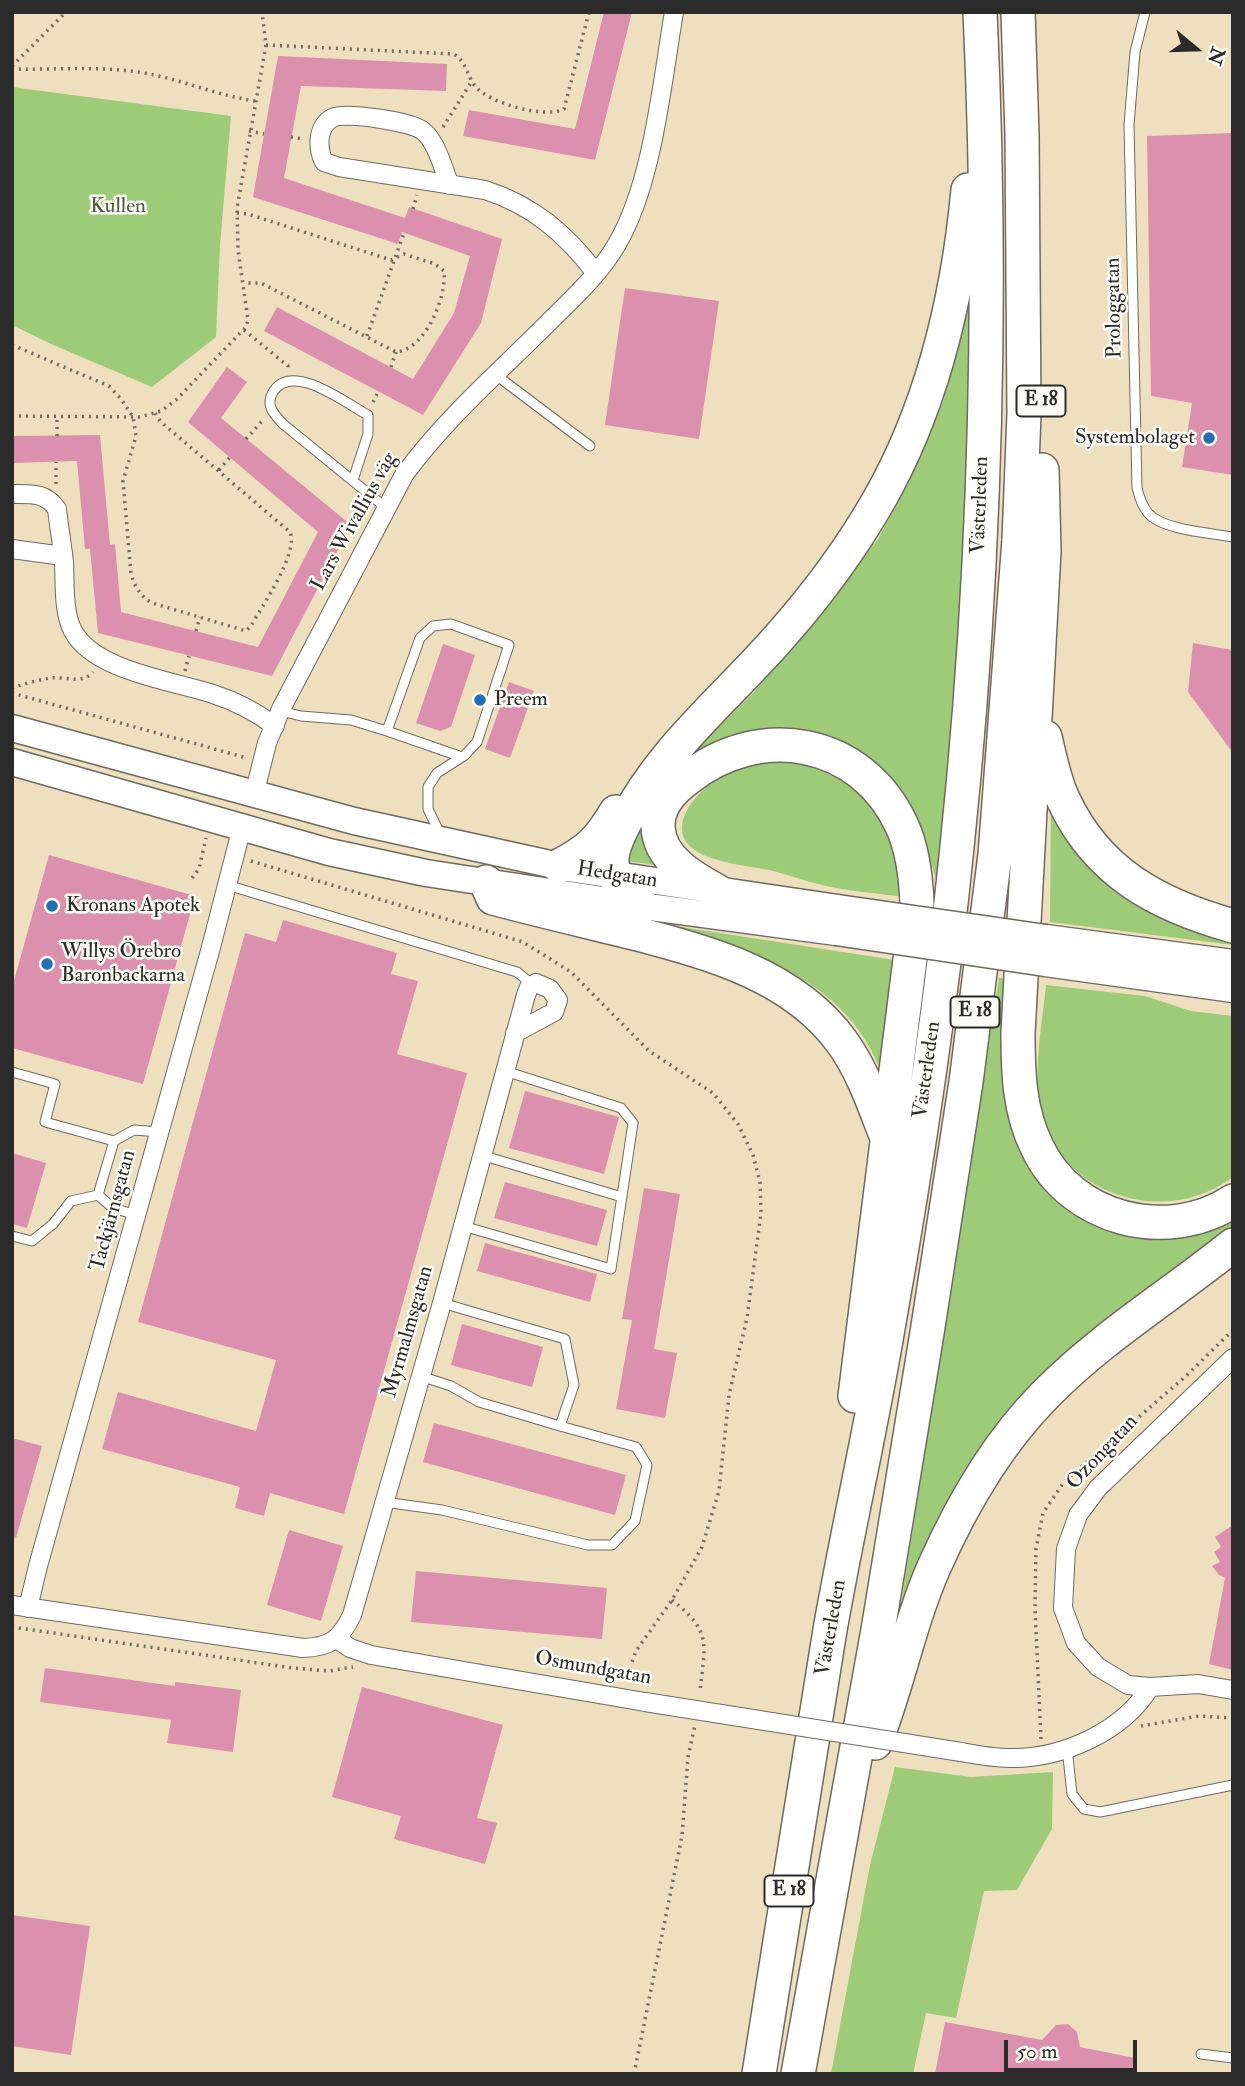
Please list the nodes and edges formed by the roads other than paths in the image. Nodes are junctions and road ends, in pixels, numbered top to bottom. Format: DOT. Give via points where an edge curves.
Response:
graph roads {
  1 [pos="674,12"];
  2 [pos="980,12"];
  3 [pos="1018,12"];
  4 [pos="1145,12"];
  5 [pos="985,151"];
  6 [pos="450,185"];
  7 [pos="1022,254"];
  8 [pos="595,272"];
  9 [pos="496,375"];
  10 [pos="590,446"];
  11 [pos="353,480"];
  12 [pos="12,494"];
  13 [pos="385,507"];
  14 [pos="1233,537"];
  15 [pos="12,549"];
  16 [pos="63,556"];
  17 [pos="1037,707"];
  18 [pos="278,719"];
  19 [pos="12,728"];
  20 [pos="387,731"];
  21 [pos="461,757"];
  22 [pos="12,762"];
  23 [pos="254,795"];
  24 [pos="633,806"];
  25 [pos="242,827"];
  26 [pos="443,841"];
  27 [pos="563,867"];
  28 [pos="616,875"];
  29 [pos="486,882"];
  30 [pos="227,885"];
  31 [pos="717,891"];
  32 [pos="642,906"];
  33 [pos="837,920"];
  34 [pos="1233,926"];
  35 [pos="1046,950"];
  36 [pos="1233,963"];
  37 [pos="533,985"];
  38 [pos="1233,989"];
  39 [pos="516,1034"];
  40 [pos="505,1071"];
  41 [pos="12,1072"];
  42 [pos="159,1132"];
  43 [pos="888,1140"];
  44 [pos="114,1142"];
  45 [pos="481,1155"];
  46 [pos="98,1195"];
  47 [pos="622,1196"];
  48 [pos="1233,1201"];
  49 [pos="136,1215"];
  50 [pos="461,1225"];
  51 [pos="12,1236"];
  52 [pos="1233,1245"];
  53 [pos="442,1303"];
  54 [pos="1233,1358"];
  55 [pos="420,1376"];
  56 [pos="560,1426"];
  57 [pos="384,1502"];
  58 [pos="20,1606"];
  59 [pos="830,1631"];
  60 [pos="337,1639"];
  61 [pos="1150,1687"];
  62 [pos="1233,1690"];
  63 [pos="1067,1748"];
  64 [pos="855,1763"];
  65 [pos="1233,1785"];
  66 [pos="1201,2054"];
  67 [pos="1233,2059"];
  68 [pos="759,2074"];
  69 [pos="798,2074"];
  1 -- 8 [label="street, Lars Wivallius väg" via="641,186 616,246"];
  2 -- 5 [label="highway, Västerleden / E 18"];
  3 -- 7 [label="highway, Västerleden / E 18"];
  4 -- 14 [label="lane, Prologgatan" via="1135,52 1129,125 1137,488 1147,513 1156,520"];
  5 -- 24 [label="highway" via="971,161 965,224 938,359 885,489 806,606 661,766"];
  5 -- 59 [label="highway, Västerleden / E 18" via="983,471 976,629 957,851 904,1236"];
  6 -- 6 [label="street" via="324,162 319,153 323,128 343,115 412,124 425,132"];
  6 -- 8 [label="street" via="485,190 527,208 560,232"];
  7 -- 17 [label="highway, E 18" via="1039,297 1044,551"];
  7 -- 64 [label="highway, Västerleden / E 18" via="1024,414 1019,540 995,855 966,1082"];
  8 -- 9 [label="street, Lars Wivallius väg"];
  9 -- 10 [label="lane"];
  9 -- 13 [label="street, Lars Wivallius väg" via="421,452"];
  11 -- 11 [label="lane" via="271,411 269,398 277,385 290,379 304,381 368,415 368,434"];
  11 -- 13 [label="lane"];
  12 -- 16 [label="street" via="39,494 50,499 57,509"];
  13 -- 18 [label="street, Lars Wivallius väg"];
  15 -- 16 [label="street"];
  16 -- 18 [label="street" via="74,633 103,659"];
  17 -- 34 [label="highway, E 18" via="1062,797 1097,852 1151,895"];
  17 -- 48 [label="highway, E 18" via="1018,1033 1020,1091 1029,1129 1046,1164 1069,1189 1101,1210 1136,1222 1169,1223 1208,1214"];
  18 -- 20 [label="lane" via="351,720"];
  18 -- 23 [label="street, Lars Wivallius väg"];
  19 -- 23 [label="main road, Hedgatan"];
  20 -- 21 [label="lane"];
  20 -- 21 [label="lane" via="420,638 433,626 451,624 509,645 477,742"];
  21 -- 26 [label="lane" via="437,773 428,788 428,809"];
  22 -- 25 [label="main road, Hedgatan"];
  23 -- 25 [label="main road"];
  23 -- 26 [label="main road, Hedgatan"];
  24 -- 27 [label="highway" via="620,807 603,834"];
  24 -- 28 [label="highway" via="612,853"];
  25 -- 29 [label="main road, Hedgatan" via="329,852"];
  25 -- 30 [label="street, Tackjärnsgatan"];
  26 -- 27 [label="main road, Hedgatan"];
  27 -- 28 [label="main road, Hedgatan"];
  28 -- 31 [label="main road, Hedgatan"];
  28 -- 32 [label="highway" via="629,898"];
  29 -- 32 [label="main road, Hedgatan"];
  29 -- 43 [label="highway, E 18" via="493,898 720,958 794,995 827,1024 853,1059"];
  30 -- 37 [label="lane" via="517,972"];
  30 -- 42 [label="street, Tackjärnsgatan"];
  31 -- 33 [label="main road, Hedgatan"];
  31 -- 43 [label="highway, E 18" via="687,875 662,844 658,827 661,808 674,788 700,768 751,747 805,747 863,773 883,795 902,824 912,852 917,904"];
  32 -- 33 [label="main road, Hedgatan"];
  33 -- 35 [label="main road, Hedgatan, bridge"];
  35 -- 36 [label="main road, Hedgatan"];
  35 -- 38 [label="main road, Hedgatan"];
  37 -- 39 [label="street, Myrmalmsgatan"];
  37 -- 39 [label="street" via="537,982 550,989 558,1000 554,1012"];
  39 -- 40 [label="street, Myrmalmsgatan"];
  40 -- 45 [label="street, Myrmalmsgatan"];
  40 -- 47 [label="lane" via="621,1108 633,1124"];
  41 -- 44 [label="lane" via="55,1084 44,1122"];
  42 -- 44 [label="lane" via="134,1130"];
  42 -- 49 [label="street, Tackjärnsgatan"];
  43 -- 59 [label="highway, E 18" via="842,1488"];
  44 -- 46 [label="lane"];
  45 -- 47 [label="lane"];
  45 -- 50 [label="street, Myrmalmsgatan"];
  46 -- 49 [label="lane" via="113,1208"];
  46 -- 51 [label="lane" via="71,1201 32,1241"];
  47 -- 50 [label="lane" via="611,1269"];
  49 -- 58 [label="street, Tackjärnsgatan" via="38,1566"];
  50 -- 53 [label="street, Myrmalmsgatan"];
  52 -- 64 [label="highway" via="1085,1358 1007,1439 956,1519 916,1613 871,1754"];
  53 -- 55 [label="street, Myrmalmsgatan"];
  53 -- 56 [label="lane" via="565,1339 574,1385"];
  54 -- 61 [label="street, Ozongatan" via="1098,1488 1078,1515 1066,1549 1063,1608 1076,1643 1098,1667 1128,1685"];
  55 -- 56 [label="lane" via="479,1402"];
  55 -- 57 [label="street, Myrmalmsgatan"];
  56 -- 57 [label="lane" via="636,1447 647,1465 635,1521 612,1545 588,1545 442,1510"];
  57 -- 60 [label="street, Myrmalmsgatan" via="352,1615"];
  58 -- 60 [label="street" via="303,1648 321,1647"];
  59 -- 68 [label="highway, Västerleden / E 18"];
  60 -- 63 [label="street, Osmundgatan, bridge" via="371,1655 961,1752 1011,1758"];
  61 -- 62 [label="street, Ozongatan" via="1198,1684"];
  61 -- 63 [label="street, Osmundgatan" via="1120,1720"];
  63 -- 65 [label="lane" via="1072,1794 1084,1808 1100,1812"];
  64 -- 69 [label="highway, Västerleden / E 18"];
  66 -- 67 [label="lane"];
}
